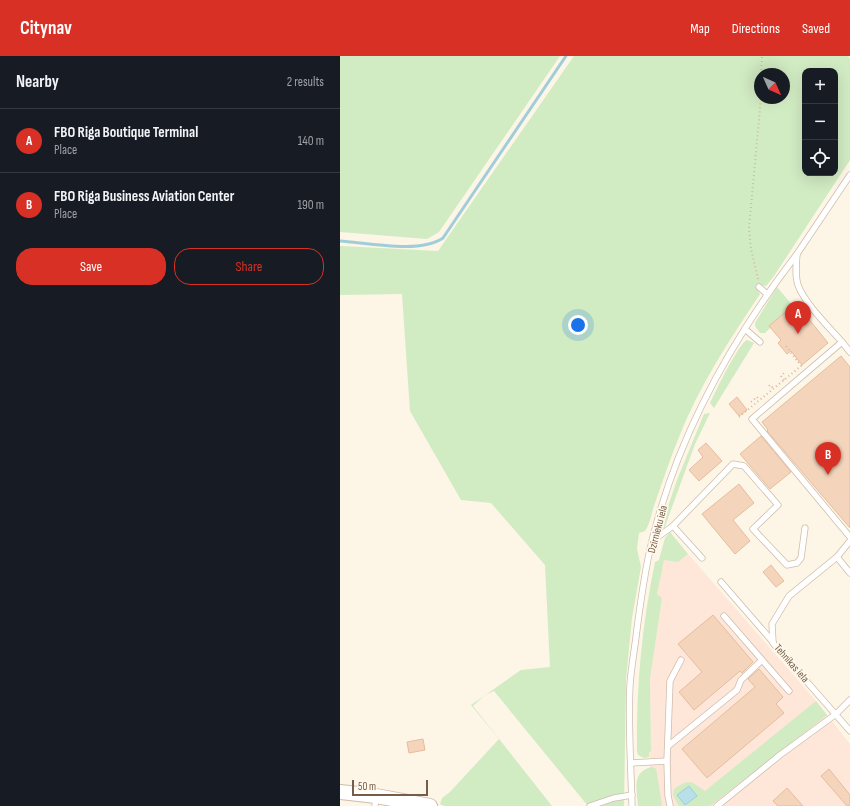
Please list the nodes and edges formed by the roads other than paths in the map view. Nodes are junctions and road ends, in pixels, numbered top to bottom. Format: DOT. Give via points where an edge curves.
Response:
graph roads {
  1 [pos="850,175"];
  2 [pos="797,254"];
  3 [pos="759,287"];
  4 [pos="767,294"];
  5 [pos="745,329"];
  6 [pos="760,342"];
  7 [pos="842,342"];
  8 [pos="850,352"];
  9 [pos="673,526"];
  10 [pos="805,528"];
  11 [pos="850,537"];
  12 [pos="652,541"];
  13 [pos="850,541"];
  14 [pos="837,557"];
  15 [pos="702,558"];
  16 [pos="849,571"];
  17 [pos="721,582"];
  18 [pos="724,616"];
  19 [pos="773,643"];
  20 [pos="681,660"];
  21 [pos="762,660"];
  22 [pos="789,691"];
  23 [pos="850,700"];
  24 [pos="836,714"];
  25 [pos="850,732"];
  26 [pos="668,746"];
  27 [pos="667,761"];
  28 [pos="631,763"];
  29 [pos="340,792"];
  30 [pos="632,795"];
  31 [pos="375,801"];
  32 [pos="430,806"];
  33 [pos="590,806"];
  34 [pos="632,806"];
  35 [pos="670,806"];
  36 [pos="717,806"];
  1 -- 2 [label="lane, Dzirnieku iela"];
  2 -- 4 [label="lane, Dzirnieku iela"];
  2 -- 7 [label="lane" via="798,286"];
  3 -- 4 [label="lane"];
  4 -- 5 [label="lane, Dzirnieku iela"];
  5 -- 6 [label="lane"];
  5 -- 12 [label="lane, Dzirnieku iela" via="691,428"];
  7 -- 8 [label="lane"];
  7 -- 11 [label="lane" via="752,419"];
  9 -- 10 [label="lane" via="733,464 744,466 778,505 753,529 787,565 797,563 801,558"];
  9 -- 12 [label="lane" via="664,535"];
  9 -- 15 [label="lane"];
  12 -- 28 [label="lane, Dzirnieku iela" via="630,685"];
  13 -- 14 [label="lane, Tehnikas iela"];
  14 -- 16 [label="lane"];
  14 -- 19 [label="lane, Tehnikas iela" via="789,596 772,624"];
  17 -- 19 [label="lane"];
  18 -- 21 [label="lane"];
  19 -- 24 [label="lane, Tehnikas iela"];
  20 -- 26 [label="lane" via="670,681"];
  21 -- 22 [label="lane"];
  21 -- 26 [label="lane" via="740,680 737,690"];
  23 -- 24 [label="lane"];
  24 -- 25 [label="lane, Tehnikas iela"];
  24 -- 36 [label="lane"];
  26 -- 27 [label="lane"];
  27 -- 28 [label="lane"];
  27 -- 35 [label="lane"];
  28 -- 30 [label="lane, Dzirnieku iela"];
  29 -- 31 [label="street"];
  30 -- 33 [label="lane"];
  30 -- 34 [label="lane, Dzirnieku iela"];
  31 -- 32 [label="street"];
}
